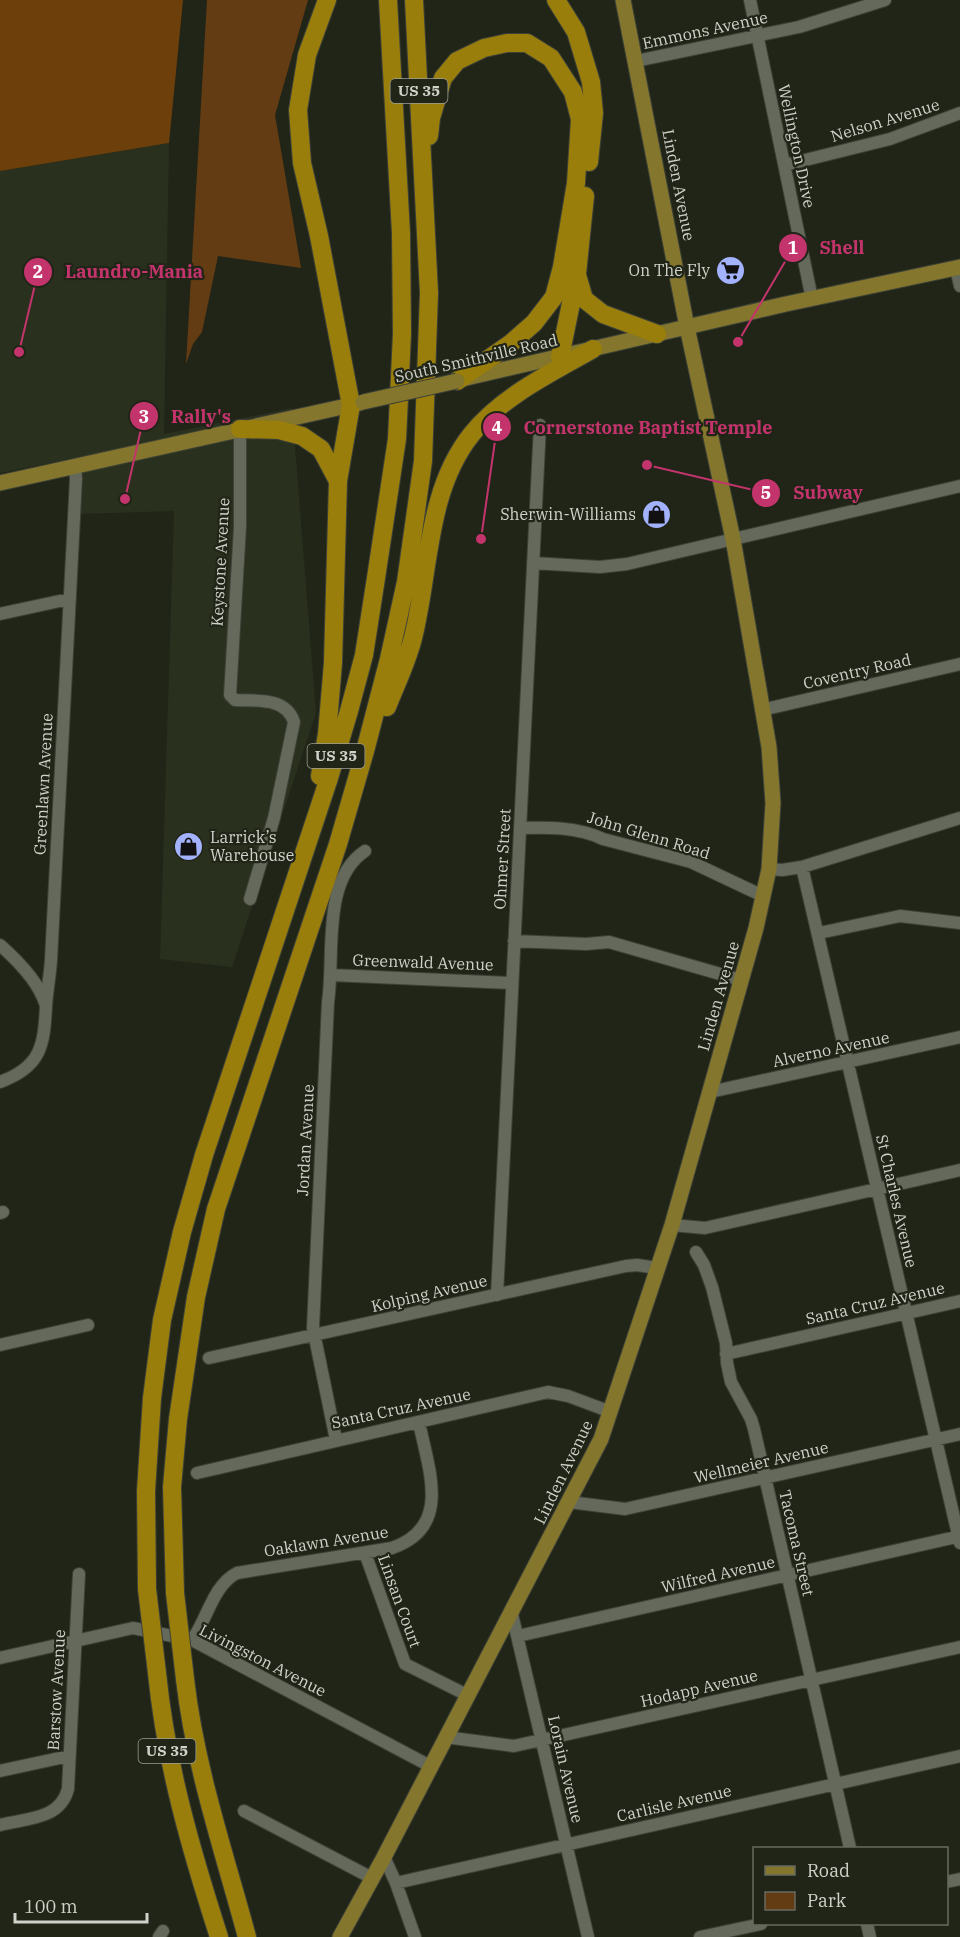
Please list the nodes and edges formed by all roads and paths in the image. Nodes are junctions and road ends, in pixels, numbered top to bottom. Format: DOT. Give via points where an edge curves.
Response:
graph roads {
  1 [pos="327,0"];
  2 [pos="388,0"];
  3 [pos="414,0"];
  4 [pos="556,0"];
  5 [pos="623,0"];
  6 [pos="750,0"];
  7 [pos="885,0"];
  8 [pos="757,36"];
  9 [pos="636,61"];
  10 [pos="960,113"];
  11 [pos="785,165"];
  12 [pos="424,182"];
  13 [pos="958,268"];
  14 [pos="577,274"];
  15 [pos="960,286"];
  16 [pos="812,299"];
  17 [pos="687,327"];
  18 [pos="657,334"];
  19 [pos="593,349"];
  20 [pos="560,357"];
  21 [pos="457,381"];
  22 [pos="357,403"];
  23 [pos="540,425"];
  24 [pos="240,429"];
  25 [pos="75,466"];
  26 [pos="338,481"];
  27 [pos="0,483"];
  28 [pos="960,486"];
  29 [pos="733,539"];
  30 [pos="533,563"];
  31 [pos="69,599"];
  32 [pos="0,614"];
  33 [pos="960,664"];
  34 [pos="762,710"];
  35 [pos="346,815"];
  36 [pos="960,818"];
  37 [pos="520,828"];
  38 [pos="310,837"];
  39 [pos="365,851"];
  40 [pos="802,867"];
  41 [pos="769,869"];
  42 [pos="764,896"];
  43 [pos="250,899"];
  44 [pos="960,923"];
  45 [pos="819,933"];
  46 [pos="514,941"];
  47 [pos="0,945"];
  48 [pos="331,975"];
  49 [pos="741,980"];
  50 [pos="512,982"];
  51 [pos="46,1008"];
  52 [pos="960,1037"];
  53 [pos="848,1062"];
  54 [pos="0,1082"];
  55 [pos="710,1092"];
  56 [pos="960,1170"];
  57 [pos="877,1189"];
  58 [pos="672,1225"];
  59 [pos="696,1252"];
  60 [pos="657,1268"];
  61 [pos="497,1294"];
  62 [pos="960,1301"];
  63 [pos="906,1313"];
  64 [pos="88,1324"];
  65 [pos="314,1336"];
  66 [pos="0,1345"];
  67 [pos="726,1354"];
  68 [pos="209,1358"];
  69 [pos="611,1412"];
  70 [pos="419,1422"];
  71 [pos="960,1434"];
  72 [pos="336,1440"];
  73 [pos="936,1440"];
  74 [pos="197,1473"];
  75 [pos="765,1478"];
  76 [pos="569,1502"];
  77 [pos="960,1539"];
  78 [pos="365,1553"];
  79 [pos="79,1574"];
  80 [pos="788,1575"];
  81 [pos="511,1610"];
  82 [pos="518,1636"];
  83 [pos="192,1640"];
  84 [pos="75,1641"];
  85 [pos="960,1647"];
  86 [pos="0,1658"];
  87 [pos="812,1680"];
  88 [pos="467,1695"];
  89 [pos="445,1737"];
  90 [pos="543,1740"];
  91 [pos="69,1756"];
  92 [pos="960,1756"];
  93 [pos="430,1766"];
  94 [pos="0,1771"];
  95 [pos="835,1784"];
  96 [pos="244,1811"];
  97 [pos="0,1825"];
  98 [pos="567,1844"];
  99 [pos="850,1847"];
  100 [pos="384,1857"];
  101 [pos="372,1878"];
  102 [pos="396,1883"];
  103 [pos="753,1925"];
  104 [pos="219,1937"];
  105 [pos="247,1937"];
  106 [pos="340,1937"];
  107 [pos="416,1937"];
  108 [pos="588,1937"];
  109 [pos="700,1937"];
  1 -- 22 [label="highway" via="307,55 298,110 302,163"];
  2 -- 38 [label="highway, US 35" via="400,233 402,334 397,440 364,654"];
  3 -- 12 [label="highway, US 35"];
  4 -- 14 [label="highway" via="576,32 591,82 594,113"];
  5 -- 9 [label="main road, Linden Avenue"];
  6 -- 8 [label="street, Wellington Drive"];
  7 -- 8 [label="street, Emmons Avenue"];
  8 -- 9 [label="street, Emmons Avenue"];
  8 -- 11 [label="street, Wellington Drive"];
  9 -- 17 [label="main road, Linden Avenue"];
  10 -- 11 [label="street, Nelson Avenue" via="890,139"];
  11 -- 16 [label="street, Wellington Drive"];
  12 -- 21 [label="highway" via="431,118 443,78 457,61 483,48 507,43 526,43 551,58 573,92 580,119 576,183 554,297 534,323 510,344"];
  12 -- 35 [label="highway, US 35" via="429,292 423,461 406,582 392,648"];
  13 -- 15 [label="street"];
  13 -- 16 [label="main road, South Smithville Road"];
  14 -- 18 [label="highway" via="584,299 603,314"];
  14 -- 20 [label="highway"];
  16 -- 17 [label="main road, South Smithville Road"];
  17 -- 18 [label="main road, South Smithville Road"];
  17 -- 29 [label="main road, Linden Avenue"];
  18 -- 19 [label="main road, South Smithville Road"];
  19 -- 20 [label="main road, South Smithville Road"];
  19 -- 35 [label="highway" via="505,401 454,459 438,503 412,640"];
  20 -- 21 [label="main road, South Smithville Road"];
  21 -- 22 [label="main road, South Smithville Road, bridge"];
  22 -- 24 [label="main road, South Smithville Road"];
  22 -- 26 [label="highway"];
  23 -- 30 [label="street, Ohmer Street"];
  24 -- 25 [label="main road, South Smithville Road"];
  24 -- 26 [label="highway" via="279,430 302,436 321,449"];
  24 -- 43 [label="street, Keystone Avenue" via="232,697 278,704 294,722 274,818"];
  25 -- 27 [label="main road, South Smithville Road"];
  25 -- 31 [label="street, Greenlawn Avenue"];
  26 -- 38 [label="highway" via="332,675"];
  28 -- 29 [label="street"];
  29 -- 30 [label="street" via="611,566"];
  29 -- 34 [label="main road, Linden Avenue"];
  30 -- 37 [label="street, Ohmer Street"];
  31 -- 32 [label="street"];
  31 -- 51 [label="street, Greenlawn Avenue"];
  33 -- 34 [label="street, Coventry Road"];
  34 -- 41 [label="main road, Linden Avenue" via="773,803"];
  35 -- 105 [label="highway, US 35, bridge" via="216,1209 196,1297 172,1487 175,1593 188,1704"];
  36 -- 40 [label="street"];
  37 -- 42 [label="street, John Glenn Road" via="591,833 691,862"];
  37 -- 46 [label="street, Ohmer Street"];
  38 -- 104 [label="highway, US 35, bridge" via="182,1232 162,1320 147,1457 147,1589 168,1755"];
  39 -- 48 [label="street, Jordan Avenue" via="351,863 335,897"];
  40 -- 41 [label="street"];
  40 -- 45 [label="street, St Charles Avenue"];
  41 -- 42 [label="main road, Linden Avenue"];
  42 -- 49 [label="main road, Linden Avenue"];
  44 -- 45 [label="street" via="900,916"];
  45 -- 53 [label="street, St Charles Avenue"];
  46 -- 49 [label="street, Greenwald Avenue" via="609,942"];
  46 -- 50 [label="street, Ohmer Street"];
  47 -- 51 [label="street" via="38,987"];
  48 -- 50 [label="street, Greenwald Avenue"];
  48 -- 65 [label="street, Jordan Avenue"];
  49 -- 55 [label="main road, Linden Avenue"];
  50 -- 61 [label="street, Ohmer Street"];
  51 -- 54 [label="street, Greenlawn Avenue" via="46,1031 37,1057 26,1069"];
  52 -- 53 [label="street, Alverno Avenue"];
  53 -- 55 [label="street, Alverno Avenue"];
  53 -- 57 [label="street, St Charles Avenue"];
  55 -- 58 [label="main road, Linden Avenue"];
  56 -- 57 [label="street"];
  57 -- 58 [label="street" via="705,1228"];
  57 -- 63 [label="street, St Charles Avenue"];
  58 -- 60 [label="main road, Linden Avenue"];
  59 -- 67 [label="street, Tacoma Street" via="712,1287"];
  60 -- 61 [label="street, Kolping Avenue" via="626,1266"];
  60 -- 69 [label="main road, Linden Avenue"];
  61 -- 65 [label="street, Kolping Avenue"];
  62 -- 63 [label="street, Santa Cruz Avenue"];
  63 -- 67 [label="street, Santa Cruz Avenue"];
  63 -- 73 [label="street, St Charles Avenue"];
  64 -- 66 [label="street"];
  65 -- 68 [label="street, Kolping Avenue"];
  65 -- 72 [label="street, Jordan Avenue"];
  67 -- 75 [label="street, Tacoma Street" via="731,1382 751,1419"];
  69 -- 70 [label="street, Santa Cruz Avenue" via="548,1392"];
  69 -- 76 [label="main road, Linden Avenue"];
  70 -- 72 [label="street, Santa Cruz Avenue"];
  70 -- 78 [label="street, Oaklawn Avenue" via="433,1491 428,1520 401,1545"];
  71 -- 73 [label="street, Wellmeier Avenue"];
  72 -- 74 [label="street, Santa Cruz Avenue"];
  73 -- 75 [label="street, Wellmeier Avenue"];
  73 -- 77 [label="street, St Charles Avenue"];
  75 -- 76 [label="street, Wellmeier Avenue" via="625,1509"];
  75 -- 80 [label="street, Tacoma Street"];
  76 -- 81 [label="main road, Linden Avenue"];
  77 -- 80 [label="street, Wilfred Avenue"];
  78 -- 83 [label="street, Oaklawn Avenue" via="237,1573 222,1585"];
  78 -- 88 [label="street, Linsan Court" via="405,1664"];
  79 -- 84 [label="street, Barstow Avenue"];
  80 -- 82 [label="street, Wilfred Avenue"];
  80 -- 87 [label="street, Tacoma Street"];
  81 -- 82 [label="street, Lorain Avenue"];
  81 -- 88 [label="main road, Linden Avenue"];
  82 -- 90 [label="street, Lorain Avenue"];
  83 -- 84 [label="street, Livingston Avenue" via="133,1628"];
  83 -- 93 [label="street, Livingston Avenue"];
  84 -- 86 [label="street, Livingston Avenue"];
  84 -- 91 [label="street, Barstow Avenue"];
  85 -- 87 [label="street, Hodapp Avenue"];
  87 -- 90 [label="street, Hodapp Avenue"];
  87 -- 95 [label="street, Tacoma Street"];
  88 -- 89 [label="main road, Linden Avenue"];
  89 -- 90 [label="street, Hodapp Avenue" via="508,1746"];
  89 -- 93 [label="main road, Linden Avenue"];
  90 -- 98 [label="street, Lorain Avenue"];
  91 -- 94 [label="street"];
  91 -- 97 [label="street, Barstow Avenue" via="68,1789 61,1805 45,1815"];
  92 -- 95 [label="street, Carlisle Avenue"];
  93 -- 100 [label="main road, Linden Avenue"];
  95 -- 98 [label="street, Carlisle Avenue"];
  95 -- 99 [label="street, Tacoma Street"];
  96 -- 101 [label="street"];
  98 -- 102 [label="street, Carlisle Avenue"];
  98 -- 108 [label="street, Lorain Avenue"];
  100 -- 101 [label="main road, Linden Avenue"];
  100 -- 102 [label="street"];
  101 -- 106 [label="main road, Linden Avenue"];
  102 -- 107 [label="street"];
  103 -- 109 [label="street"];
}
